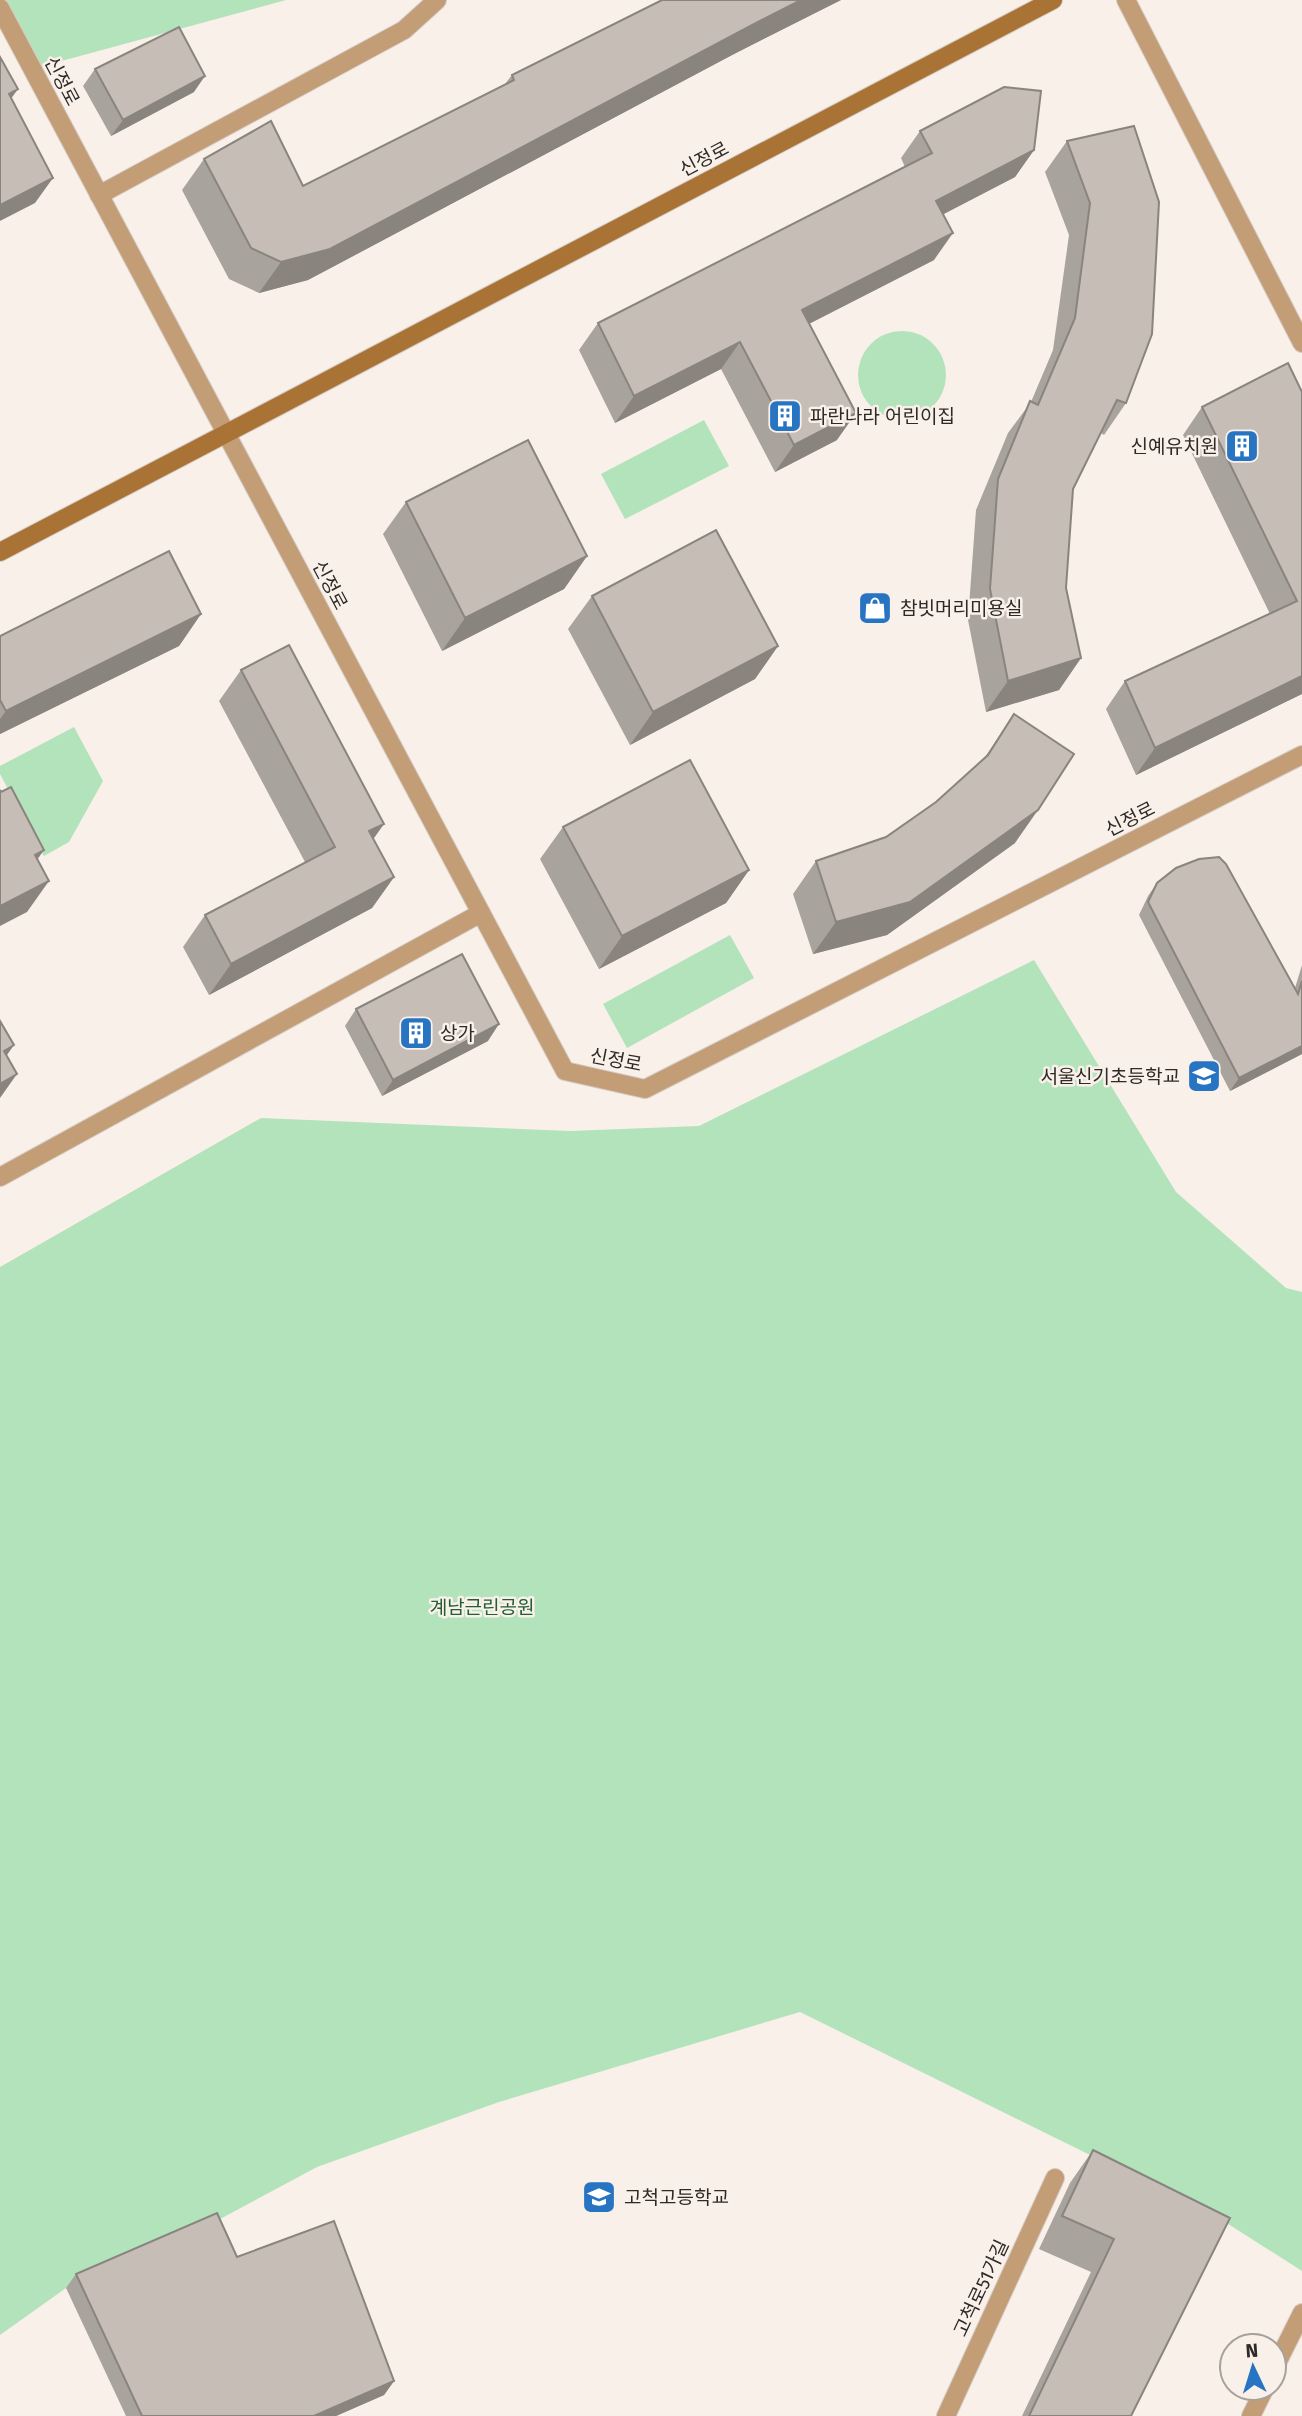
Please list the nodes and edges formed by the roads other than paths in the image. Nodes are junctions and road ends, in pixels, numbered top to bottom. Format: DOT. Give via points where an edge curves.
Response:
graph roads {
  1 [pos="437,0"];
  2 [pos="1053,0"];
  3 [pos="1126,0"];
  4 [pos="0,8"];
  5 [pos="99,195"];
  6 [pos="1302,343"];
  7 [pos="225,434"];
  8 [pos="0,552"];
  9 [pos="1302,755"];
  10 [pos="481,913"];
  11 [pos="0,1177"];
  12 [pos="1055,2178"];
  13 [pos="1302,2313"];
  14 [pos="1288,2341"];
  15 [pos="946,2416"];
  1 -- 5 [label="street" via="404,30"];
  2 -- 7 [label="main road, 신정로"];
  3 -- 6 [label="street"];
  4 -- 5 [label="street, 신정로"];
  5 -- 7 [label="street, 신정로"];
  7 -- 8 [label="main road, 신정로"];
  7 -- 10 [label="street, 신정로"];
  9 -- 10 [label="street, 신정로" via="645,1089 565,1071"];
  10 -- 11 [label="street"];
  12 -- 15 [label="street, 고척로51가길"];
  13 -- 14 [label="street"];
}
